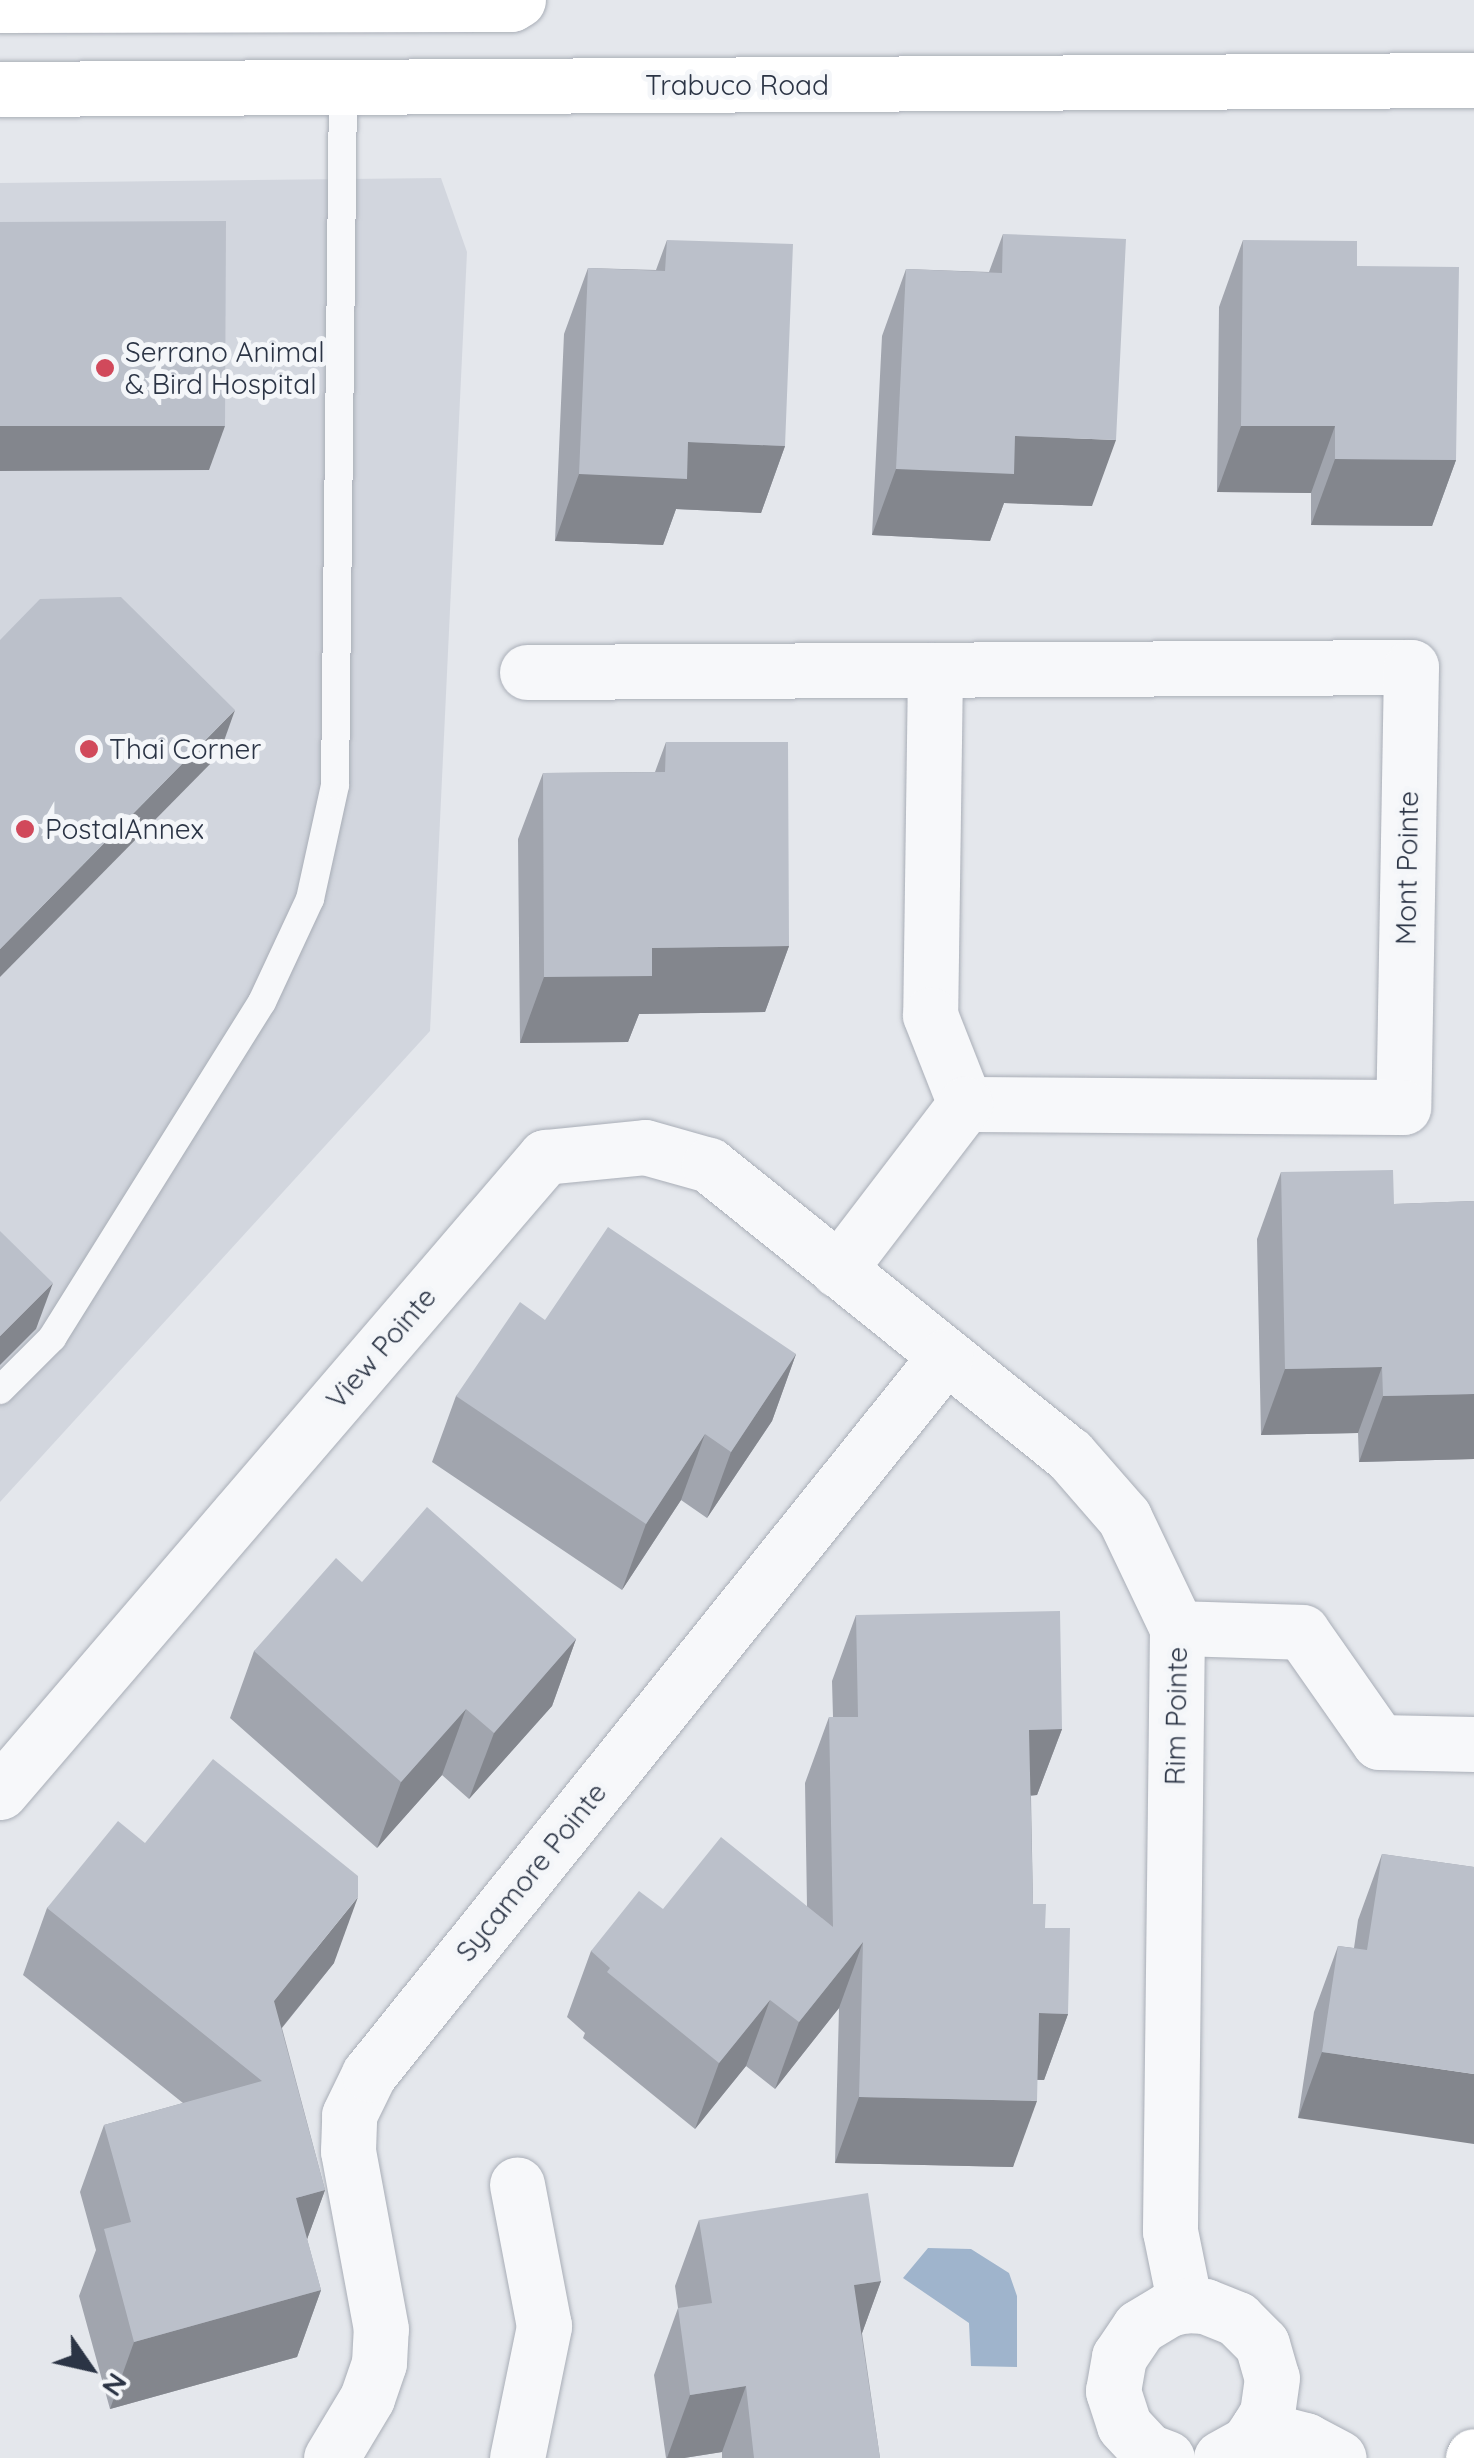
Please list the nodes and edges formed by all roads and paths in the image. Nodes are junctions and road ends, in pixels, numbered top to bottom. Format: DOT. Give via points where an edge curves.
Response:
graph roads {
  1 [pos="518,0"];
  2 [pos="0,6"];
  3 [pos="1474,80"];
  4 [pos="343,87"];
  5 [pos="0,89"];
  6 [pos="934,670"];
  7 [pos="527,672"];
  8 [pos="965,1104"];
  9 [pos="838,1270"];
  10 [pos="946,1357"];
  11 [pos="0,1390"];
  12 [pos="1177,1628"];
  13 [pos="1474,1744"];
  14 [pos="0,1792"];
  15 [pos="517,2185"];
  16 [pos="1185,2306"];
  17 [pos="1239,2443"];
  18 [pos="331,2458"];
  19 [pos="517,2458"];
  20 [pos="1165,2458"];
  21 [pos="1339,2458"];
  1 -- 2 [label="main road"];
  3 -- 4 [label="main road, Trabuco Road"];
  4 -- 5 [label="main road, Trabuco Road"];
  4 -- 11 [label="lane" via="335,785 310,899 262,1002 52,1338"];
  6 -- 7 [label="street, Mont Pointe"];
  6 -- 8 [label="street" via="930,1014"];
  6 -- 8 [label="street, Mont Pointe" via="1411,667 1404,1107"];
  8 -- 9 [label="street"];
  9 -- 10 [label="street, Rim Pointe"];
  9 -- 14 [label="street, View Pointe" via="709,1165 645,1147 545,1157"];
  10 -- 12 [label="street, Rim Pointe" via="1070,1454 1124,1517"];
  10 -- 18 [label="street, Sycamore Pointe" via="369,2074 350,2115 348,2151 381,2329 379,2363"];
  12 -- 13 [label="street" via="1302,1632 1379,1742"];
  12 -- 16 [label="street, Rim Pointe" via="1170,2232"];
  15 -- 19 [label="street" via="544,2326"];
  16 -- 17 [label="street" via="1238,2319 1262,2344 1272,2378 1267,2413"];
  16 -- 20 [label="street" via="1139,2327 1119,2357 1114,2392 1124,2425 1148,2451"];
  17 -- 21 [label="street" via="1306,2440"];
}
